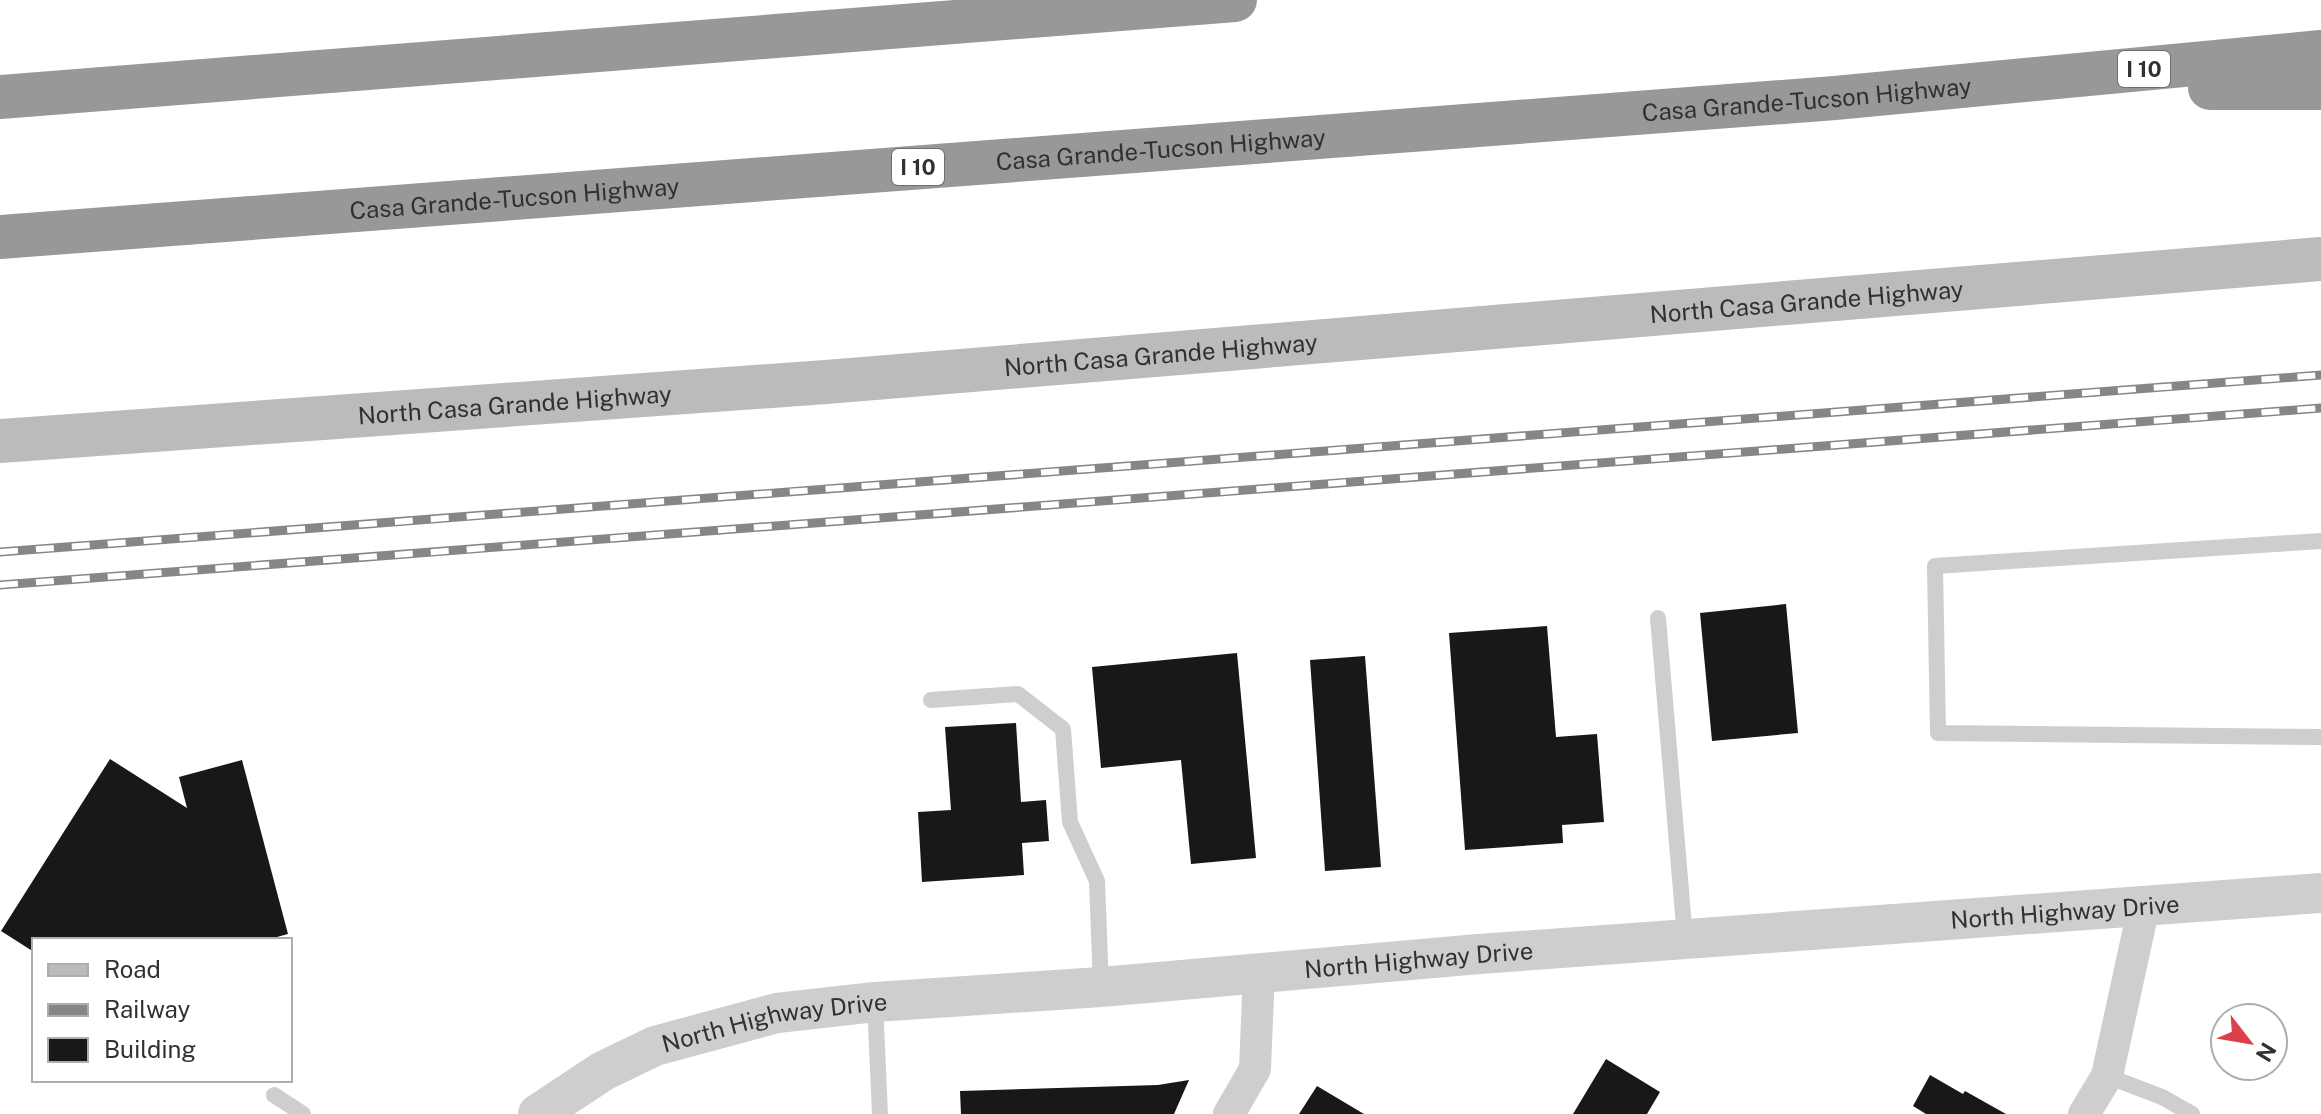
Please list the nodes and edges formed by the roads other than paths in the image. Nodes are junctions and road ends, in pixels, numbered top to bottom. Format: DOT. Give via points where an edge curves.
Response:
graph roads {
  1 [pos="1235,0"];
  2 [pos="2321,52"];
  3 [pos="1968,86"];
  4 [pos="2321,88"];
  5 [pos="0,97"];
  6 [pos="0,237"];
  7 [pos="2321,259"];
  8 [pos="0,441"];
  9 [pos="2321,541"];
  10 [pos="1658,618"];
  11 [pos="931,700"];
  12 [pos="2321,737"];
  13 [pos="2321,893"];
  14 [pos="2144,906"];
  15 [pos="1685,938"];
  16 [pos="1259,972"];
  17 [pos="1101,987"];
  18 [pos="875,1002"];
  19 [pos="2107,1076"];
  20 [pos="274,1095"];
  21 [pos="303,1114"];
  22 [pos="538,1114"];
  23 [pos="880,1114"];
  24 [pos="1229,1114"];
  25 [pos="2084,1114"];
  26 [pos="2192,1114"];
  1 -- 5 [label="highway"];
  2 -- 3 [label="highway, Casa Grande-Tucson Highway / I 10"];
  3 -- 4 [label="highway"];
  3 -- 6 [label="highway, Casa Grande-Tucson Highway / I 10"];
  7 -- 8 [label="main road, North Casa Grande Highway" via="826,382"];
  9 -- 12 [label="lane" via="1935,566 1938,733"];
  10 -- 15 [label="lane"];
  11 -- 17 [label="lane" via="1018,694 1063,729 1070,822 1097,881"];
  13 -- 14 [label="street, North Highway Drive"];
  14 -- 15 [label="street, North Highway Drive"];
  14 -- 19 [label="street"];
  15 -- 16 [label="street, North Highway Drive"];
  16 -- 17 [label="street, North Highway Drive"];
  16 -- 24 [label="street" via="1255,1069"];
  17 -- 18 [label="street, North Highway Drive"];
  18 -- 22 [label="street, North Highway Drive" via="777,1013 655,1046 603,1071"];
  18 -- 23 [label="lane"];
  19 -- 25 [label="street"];
  19 -- 26 [label="lane"];
  20 -- 21 [label="lane"];
}
